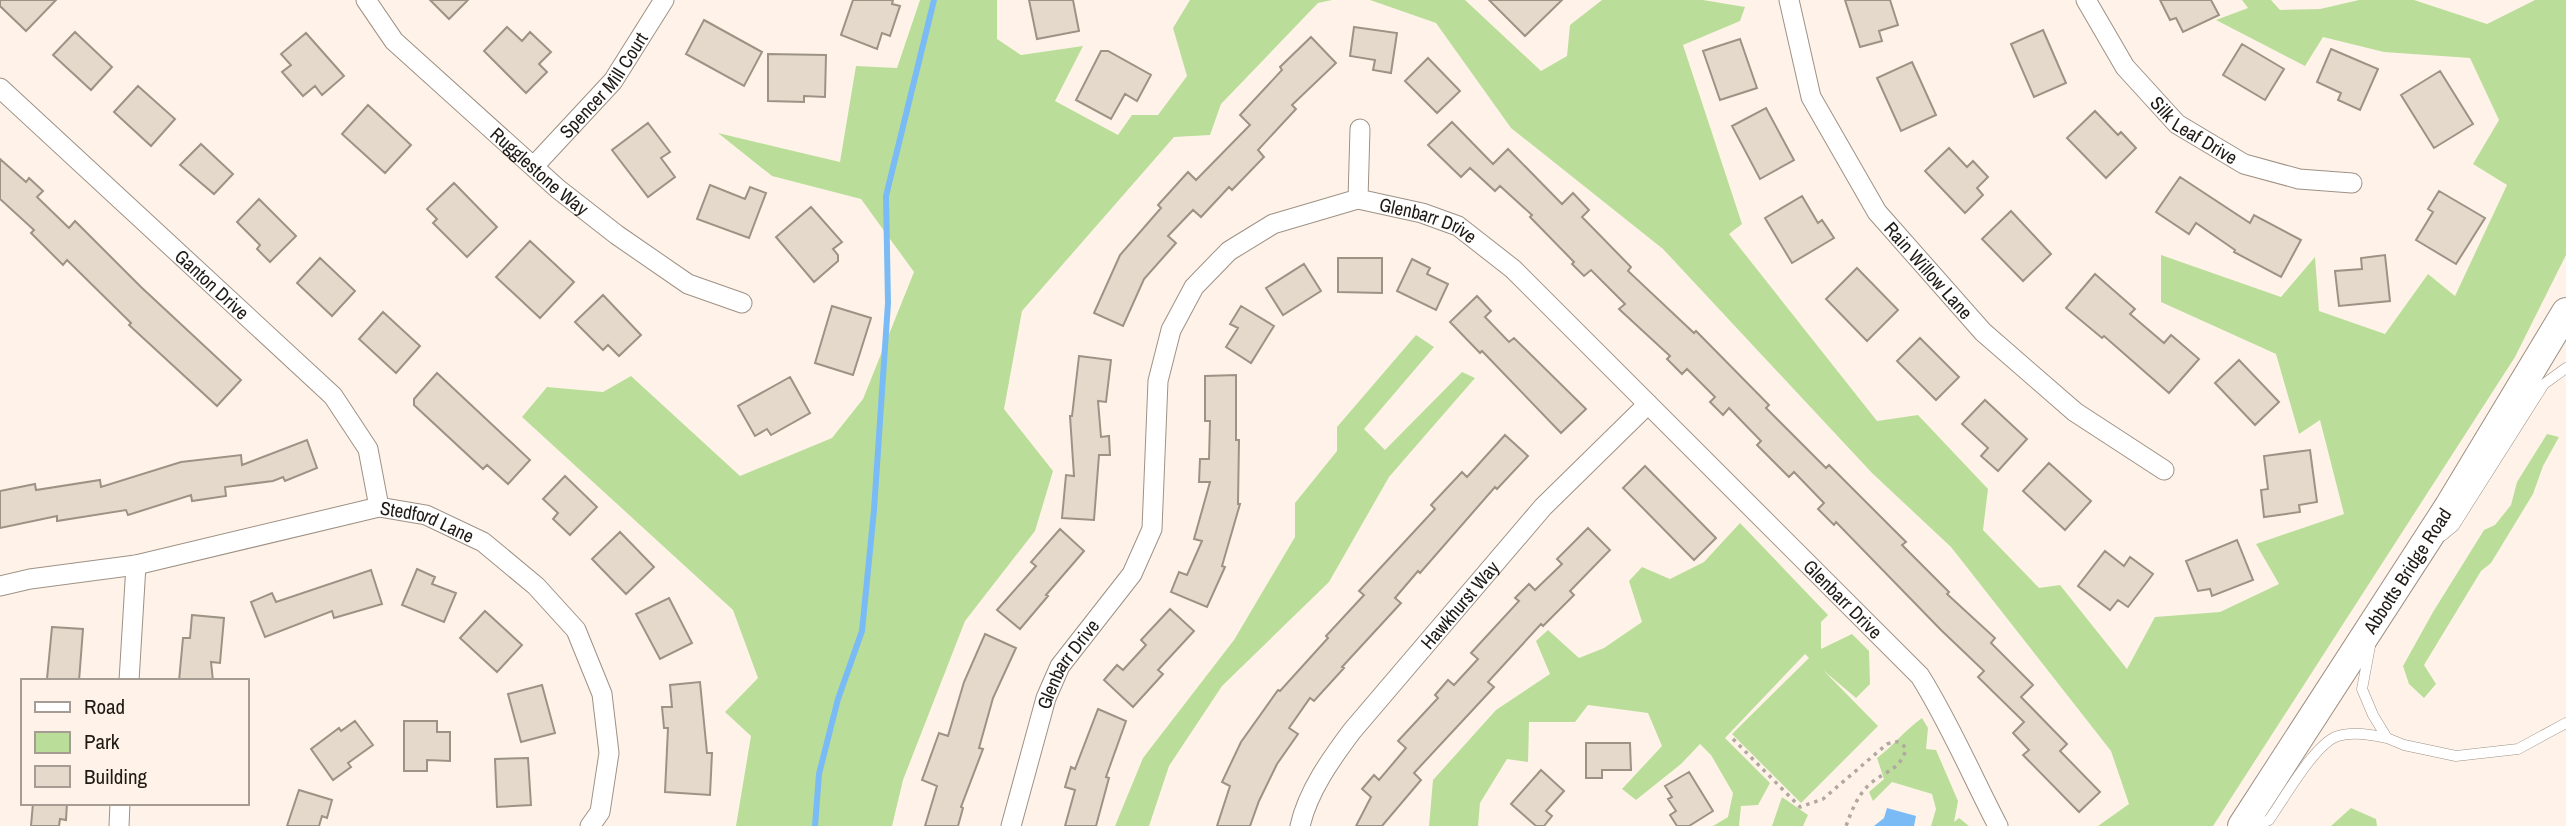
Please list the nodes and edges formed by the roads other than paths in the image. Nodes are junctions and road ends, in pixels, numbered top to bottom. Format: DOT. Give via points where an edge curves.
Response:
graph roads {
  1 [pos="366,0"];
  2 [pos="664,0"];
  3 [pos="1789,0"];
  4 [pos="2086,0"];
  5 [pos="0,88"];
  6 [pos="1360,129"];
  7 [pos="534,166"];
  8 [pos="2352,183"];
  9 [pos="1358,199"];
  10 [pos="742,303"];
  11 [pos="2565,316"];
  12 [pos="2566,368"];
  13 [pos="1648,404"];
  14 [pos="2164,470"];
  15 [pos="379,507"];
  16 [pos="2417,556"];
  17 [pos="136,565"];
  18 [pos="0,586"];
  19 [pos="2374,622"];
  20 [pos="129,679"];
  21 [pos="2566,723"];
  22 [pos="2387,738"];
  23 [pos="120,805"];
  24 [pos="119,826"];
  25 [pos="590,826"];
  26 [pos="1011,826"];
  27 [pos="1300,826"];
  28 [pos="1998,826"];
  29 [pos="2242,826"];
  30 [pos="2256,826"];
  1 -- 7 [label="street, Rugglestone Way" via="394,41"];
  2 -- 7 [label="street, Spencer Mill Court" via="613,81"];
  3 -- 14 [label="street, Rain Willow Lane" via="1811,97 1877,212 1983,331 2075,412"];
  4 -- 8 [label="street, Silk Leaf Drive" via="2125,67 2177,124 2244,164 2299,179"];
  5 -- 15 [label="street, Ganton Drive" via="333,396 368,449"];
  6 -- 9 [label="street"];
  7 -- 10 [label="street, Rugglestone Way" via="617,235 688,284"];
  9 -- 13 [label="street, Glenbarr Drive" via="1458,226 1513,269"];
  9 -- 26 [label="street, Glenbarr Drive" via="1273,224 1229,251 1194,287 1171,330 1158,381 1152,529 1132,574 1060,666 1046,698"];
  11 -- 16 [label="main road, Abbotts Bridge Road"];
  12 -- 16 [label="lane" via="2544,384 2454,526"];
  13 -- 27 [label="street, Hawkhurst Way" via="1543,507 1352,731 1314,789"];
  13 -- 28 [label="street, Glenbarr Drive" via="1920,676 1945,715"];
  15 -- 17 [label="street, Stedford Lane"];
  15 -- 25 [label="street, Stedford Lane" via="426,514 483,542 536,586 576,630 602,694 609,753 600,813"];
  16 -- 19 [label="main road, Abbotts Bridge Road"];
  17 -- 18 [label="street, Stedford Lane"];
  17 -- 20 [label="street"];
  19 -- 22 [label="lane" via="2362,689"];
  19 -- 29 [label="main road, Abbotts Bridge Road"];
  21 -- 22 [label="lane" via="2518,748 2456,756"];
  22 -- 30 [label="lane" via="2338,736 2320,746 2269,820"];
  23 -- 24 [label="street"];
}
